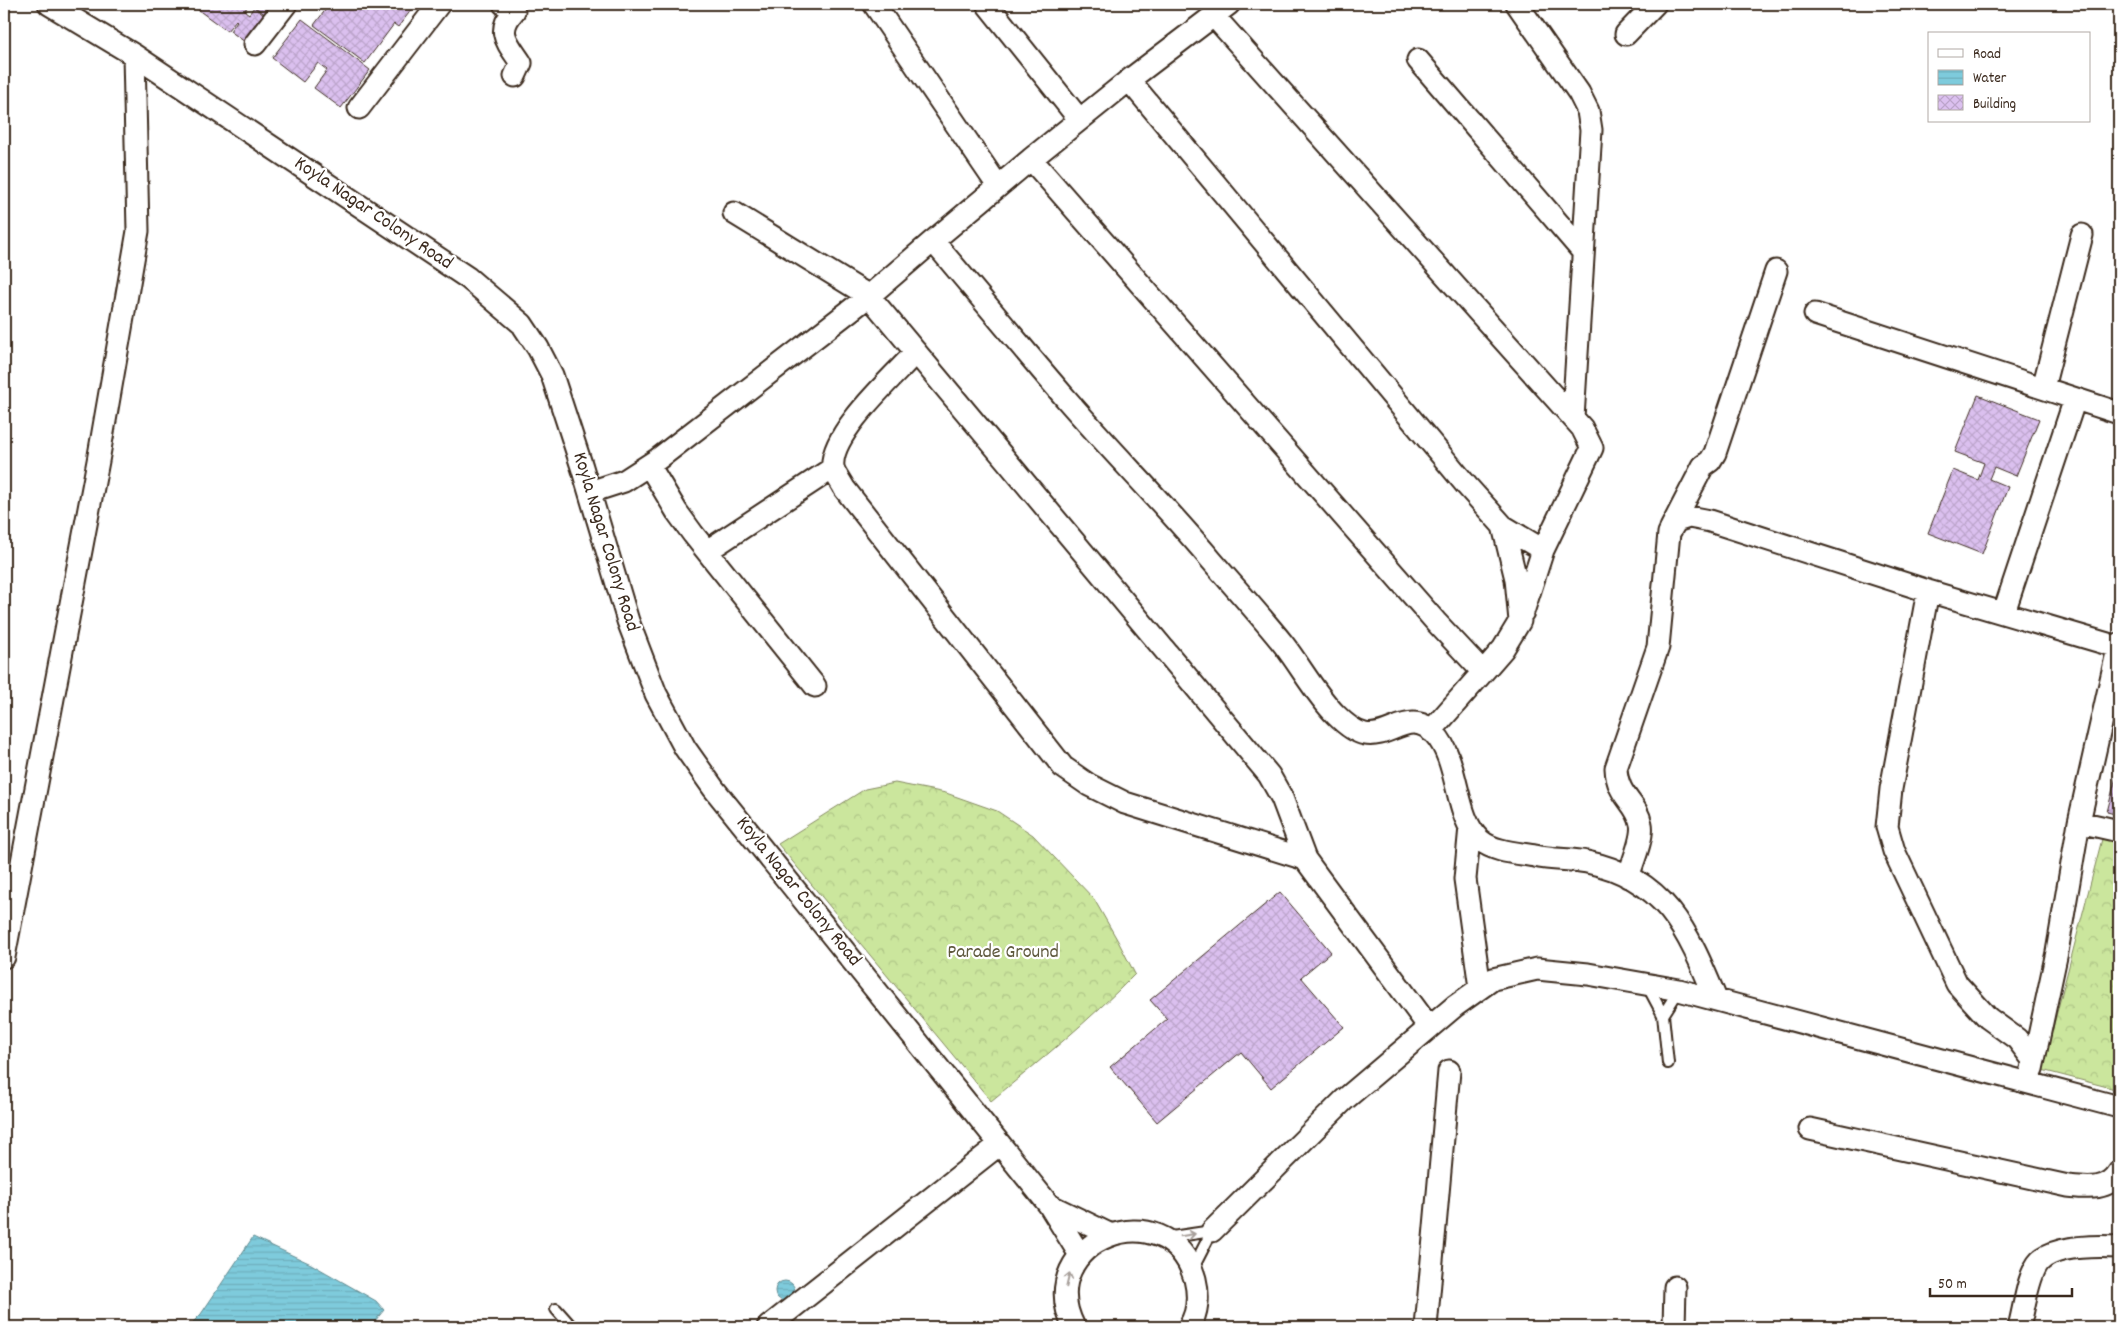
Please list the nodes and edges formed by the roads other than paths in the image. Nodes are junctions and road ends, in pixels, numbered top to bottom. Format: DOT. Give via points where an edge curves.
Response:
graph roads {
  1 [pos="50,4"];
  2 [pos="286,4"];
  3 [pos="439,4"];
  4 [pos="504,4"];
  5 [pos="874,4"];
  6 [pos="987,4"];
  7 [pos="1517,4"];
  8 [pos="1655,4"];
  9 [pos="1221,9"];
  10 [pos="1626,34"];
  11 [pos="255,44"];
  12 [pos="134,55"];
  13 [pos="1418,60"];
  14 [pos="515,76"];
  15 [pos="1129,80"];
  16 [pos="359,108"];
  17 [pos="1079,119"];
  18 [pos="1031,159"];
  19 [pos="998,186"];
  20 [pos="734,213"];
  21 [pos="2082,235"];
  22 [pos="933,240"];
  23 [pos="1584,252"];
  24 [pos="1776,271"];
  25 [pos="869,296"];
  26 [pos="1815,314"];
  27 [pos="916,352"];
  28 [pos="2043,388"];
  29 [pos="2075,399"];
  30 [pos="2119,413"];
  31 [pos="1573,418"];
  32 [pos="649,465"];
  33 [pos="833,468"];
  34 [pos="590,492"];
  35 [pos="1503,526"];
  36 [pos="1669,533"];
  37 [pos="1543,550"];
  38 [pos="707,551"];
  39 [pos="1928,591"];
  40 [pos="2004,612"];
  41 [pos="1520,621"];
  42 [pos="2119,645"];
  43 [pos="1483,672"];
  44 [pos="815,686"];
  45 [pos="1431,731"];
  46 [pos="2079,822"];
  47 [pos="1470,828"];
  48 [pos="2119,831"];
  49 [pos="1305,860"];
  50 [pos="1628,877"];
  51 [pos="4,956"];
  52 [pos="1647,985"];
  53 [pos="1480,988"];
  54 [pos="1678,990"];
  55 [pos="1716,999"];
  56 [pos="1663,1015"];
  57 [pos="1429,1027"];
  58 [pos="2033,1060"];
  59 [pos="1668,1062"];
  60 [pos="1449,1071"];
  61 [pos="2029,1084"];
  62 [pos="2119,1107"];
  63 [pos="1810,1129"];
  64 [pos="1000,1144"];
  65 [pos="2119,1172"];
  66 [pos="1049,1205"];
  67 [pos="1212,1231"];
  68 [pos="1109,1234"];
  69 [pos="1164,1239"];
  70 [pos="2119,1247"];
  71 [pos="1080,1255"];
  72 [pos="1192,1270"];
  73 [pos="1675,1287"];
  74 [pos="556,1309"];
  75 [pos="1066,1324"];
  76 [pos="1191,1326"];
  77 [pos="572,1327"];
  78 [pos="768,1327"];
  79 [pos="1426,1327"];
  80 [pos="1674,1327"];
  81 [pos="2019,1327"];
  1 -- 12 [label="street, Koyla Nagar Colony Road"];
  2 -- 11 [label="street"];
  3 -- 16 [label="street"];
  4 -- 14 [label="street" via="514,11 503,28 521,63"];
  5 -- 19 [label="street"];
  6 -- 17 [label="street"];
  7 -- 23 [label="street" via="1588,111 1591,130"];
  8 -- 10 [label="street"];
  9 -- 15 [label="street"];
  9 -- 31 [label="street"];
  12 -- 34 [label="street, Koyla Nagar Colony Road" via="468,278 522,324 552,375"];
  12 -- 51 [label="street" via="138,231"];
  13 -- 23 [label="street"];
  15 -- 17 [label="street"];
  15 -- 35 [label="street"];
  17 -- 18 [label="street"];
  18 -- 19 [label="street"];
  18 -- 43 [label="street"];
  19 -- 22 [label="street"];
  20 -- 25 [label="street"];
  21 -- 28 [label="street"];
  22 -- 25 [label="street"];
  22 -- 45 [label="street" via="1068,400 1207,554 1283,644 1334,712 1351,728 1365,734 1378,734 1411,723 1424,725"];
  23 -- 31 [label="street"];
  24 -- 36 [label="street" via="1715,453 1703,466"];
  25 -- 27 [label="street"];
  25 -- 32 [label="street"];
  26 -- 28 [label="street"];
  27 -- 33 [label="street" via="849,425 836,446"];
  27 -- 49 [label="street" via="1269,775 1282,798"];
  28 -- 29 [label="street"];
  29 -- 30 [label="street"];
  29 -- 40 [label="street"];
  31 -- 37 [label="street" via="1592,448"];
  32 -- 34 [label="street" via="624,481"];
  32 -- 38 [label="street" via="677,512"];
  33 -- 38 [label="street"];
  33 -- 49 [label="street" via="844,488 1063,767 1089,785 1125,803"];
  34 -- 64 [label="street, Koyla Nagar Colony Road" via="628,621 656,694 685,748"];
  35 -- 37 [label="street"];
  35 -- 41 [label="street" via="1516,580"];
  36 -- 39 [label="street" via="1676,521 1689,517 1710,521"];
  36 -- 50 [label="street" via="1658,647 1616,768 1617,782 1642,826"];
  37 -- 41 [label="street"];
  38 -- 44 [label="street"];
  39 -- 40 [label="street"];
  39 -- 58 [label="street" via="1887,827 1894,851 1957,984 1988,1018 2017,1039"];
  40 -- 42 [label="street"];
  41 -- 43 [label="street" via="1503,650"];
  42 -- 46 [label="street"];
  43 -- 45 [label="street"];
  45 -- 47 [label="street" via="1450,760"];
  46 -- 48 [label="street"];
  46 -- 58 [label="street" via="2057,952"];
  47 -- 50 [label="street" via="1493,848 1586,862"];
  47 -- 53 [label="street" via="1465,879"];
  49 -- 57 [label="street"];
  50 -- 55 [label="street" via="1658,896 1674,915 1695,951"];
  52 -- 53 [label="street" via="1538,969 1493,979"];
  52 -- 54 [label="street"];
  52 -- 56 [label="lane"];
  53 -- 57 [label="street"];
  54 -- 55 [label="street"];
  54 -- 56 [label="lane"];
  55 -- 61 [label="street"];
  56 -- 59 [label="lane"];
  57 -- 67 [label="street" via="1344,1100"];
  58 -- 61 [label="street"];
  60 -- 79 [label="street"];
  61 -- 62 [label="street"];
  63 -- 65 [label="street" via="2068,1186 2093,1189 2109,1183"];
  64 -- 66 [label="street, Koyla Nagar Colony Road"];
  64 -- 78 [label="street"];
  66 -- 68 [label="street"];
  66 -- 71 [label="street, Koyla Nagar Colony Road"];
  69 -- 67 [label="lane, one-way"];
  67 -- 72 [label="lane"];
  68 -- 69 [label="street" via="1146,1232"];
  68 -- 71 [label="street" via="1093,1242"];
  69 -- 72 [label="street" via="1185,1257"];
  70 -- 81 [label="street" via="2094,1246 2055,1253 2040,1261"];
  75 -- 71 [label="street, one-way" via="1065,1295 1069,1274"];
  72 -- 76 [label="street" via="1197,1306"];
  73 -- 80 [label="street"];
  74 -- 77 [label="lane"];
}
